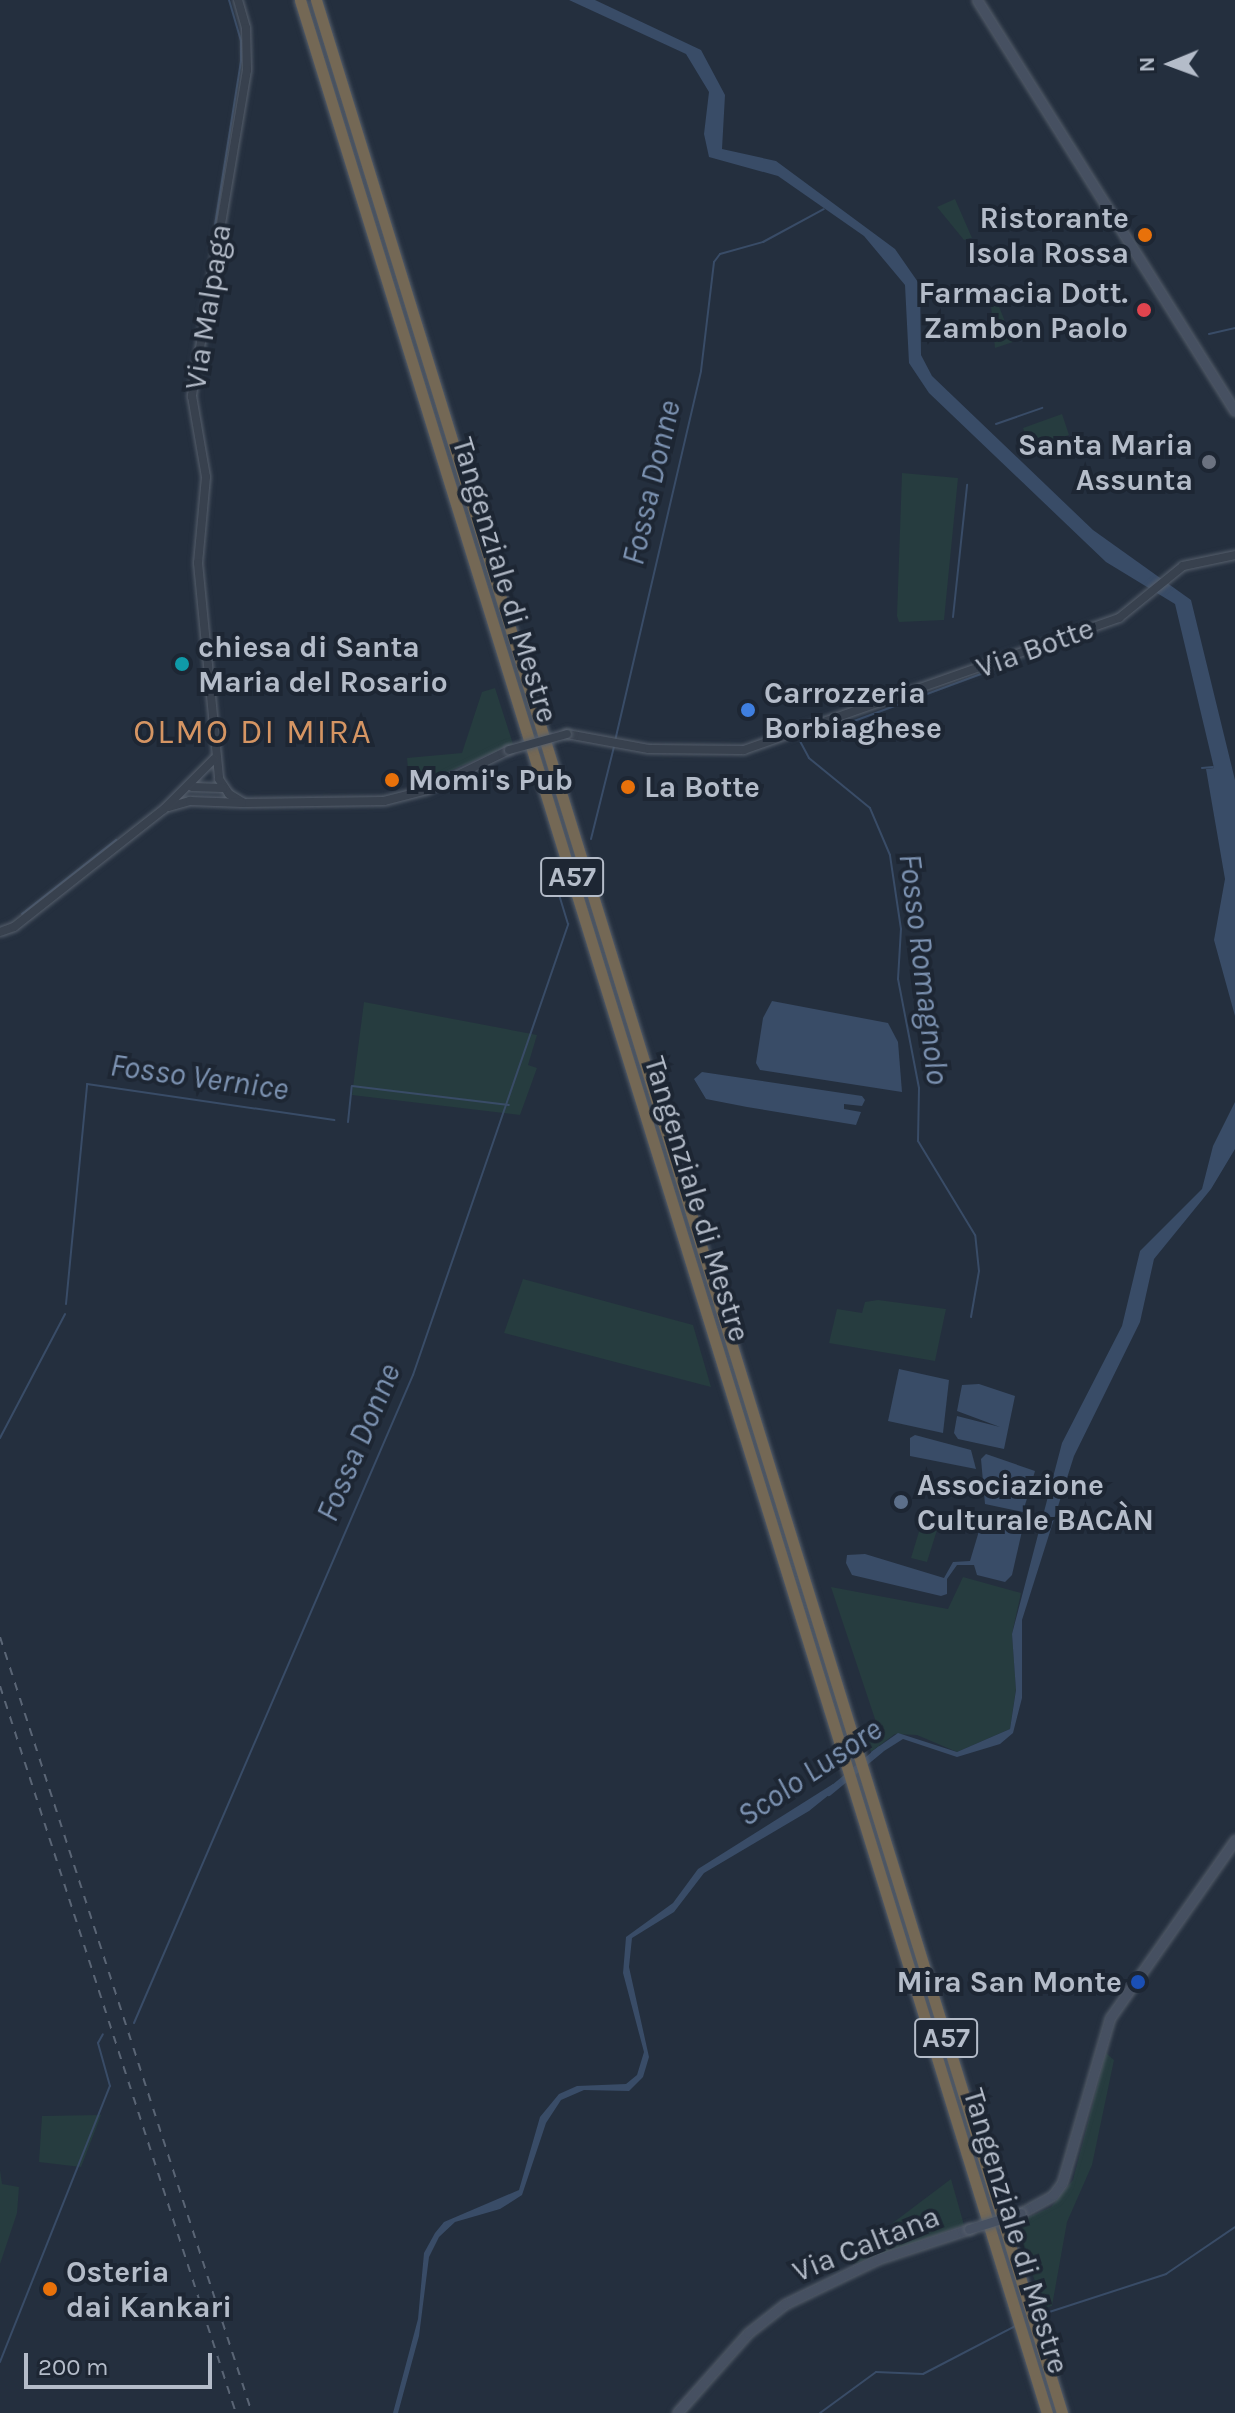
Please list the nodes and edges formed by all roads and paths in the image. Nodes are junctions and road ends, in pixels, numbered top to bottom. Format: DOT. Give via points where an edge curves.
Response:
graph roads {
  1 [pos="238,0"];
  2 [pos="300,0"];
  3 [pos="316,0"];
  4 [pos="977,0"];
  5 [pos="1235,411"];
  6 [pos="1235,555"];
  7 [pos="215,758"];
  8 [pos="223,788"];
  9 [pos="188,789"];
  10 [pos="207,802"];
  11 [pos="244,803"];
  12 [pos="164,809"];
  13 [pos="0,932"];
  14 [pos="1235,1840"];
  15 [pos="677,2413"];
  16 [pos="1047,2413"];
  17 [pos="1062,2413"];
  1 -- 7 [label="street, Via Malpaga" via="248,58 192,396 206,477 198,563"];
  2 -- 16 [label="highway, Tangenziale di Mestre / A57"];
  3 -- 17 [label="highway, Tangenziale di Mestre / A57"];
  4 -- 5 [label="main road"];
  6 -- 11 [label="street, Via Botte, bridge" via="1183,566 1119,618 753,747 714,753 567,734 509,750 427,790 384,801"];
  7 -- 8 [label="street, Via Malpaga"];
  7 -- 9 [label="street"];
  8 -- 9 [label="street"];
  8 -- 10 [label="street"];
  8 -- 11 [label="street"];
  9 -- 12 [label="street"];
  10 -- 11 [label="street"];
  10 -- 12 [label="street"];
  12 -- 13 [label="street" via="14,927"];
  14 -- 15 [label="main road, Via Caltana, bridge" via="1110,2018 1062,2183 1053,2195 1021,2213 878,2259 785,2304 748,2333"];
}
